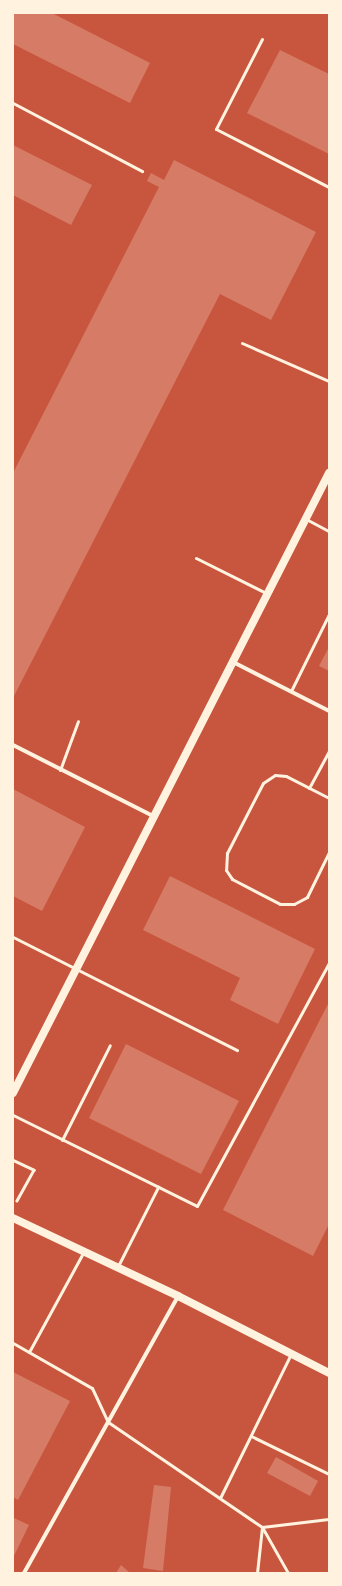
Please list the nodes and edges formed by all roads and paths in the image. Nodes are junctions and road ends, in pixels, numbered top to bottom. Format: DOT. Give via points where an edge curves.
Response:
graph roads {
  1 [pos="262,39"];
  2 [pos="13,103"];
  3 [pos="142,171"];
  4 [pos="329,187"];
  5 [pos="242,343"];
  6 [pos="329,381"];
  7 [pos="329,473"];
  8 [pos="306,519"];
  9 [pos="329,531"];
  10 [pos="196,558"];
  11 [pos="268,594"];
  12 [pos="329,614"];
  13 [pos="233,662"];
  14 [pos="290,691"];
  15 [pos="329,711"];
  16 [pos="78,721"];
  17 [pos="13,745"];
  18 [pos="329,751"];
  19 [pos="60,770"];
  20 [pos="309,788"];
  21 [pos="329,798"];
  22 [pos="153,816"];
  23 [pos="329,852"];
  24 [pos="13,937"];
  25 [pos="329,963"];
  26 [pos="76,969"];
  27 [pos="110,1044"];
  28 [pos="237,1050"];
  29 [pos="13,1093"];
  30 [pos="13,1115"];
  31 [pos="62,1140"];
  32 [pos="13,1160"];
  33 [pos="158,1187"];
  34 [pos="17,1203"];
  35 [pos="13,1218"];
  36 [pos="84,1251"];
  37 [pos="117,1267"];
  38 [pos="178,1296"];
  39 [pos="13,1343"];
  40 [pos="29,1352"];
  41 [pos="291,1354"];
  42 [pos="329,1373"];
  43 [pos="108,1422"];
  44 [pos="251,1436"];
  45 [pos="329,1474"];
  46 [pos="220,1498"];
  47 [pos="329,1519"];
  48 [pos="262,1527"];
  49 [pos="24,1573"];
  50 [pos="257,1573"];
  51 [pos="288,1573"];
  1 -- 4 [label="lane" via="216,129"];
  2 -- 3 [label="lane"];
  5 -- 6 [label="lane"];
  7 -- 8 [label="main road"];
  8 -- 9 [label="lane"];
  8 -- 11 [label="main road"];
  10 -- 11 [label="lane"];
  11 -- 13 [label="main road"];
  12 -- 14 [label="lane"];
  13 -- 14 [label="street"];
  13 -- 22 [label="main road"];
  14 -- 15 [label="street"];
  16 -- 19 [label="lane"];
  17 -- 19 [label="street"];
  18 -- 20 [label="lane"];
  19 -- 22 [label="street"];
  20 -- 21 [label="lane"];
  20 -- 23 [label="lane" via="286,776 275,775 263,783 227,853 226,870 232,880 280,904 294,904 306,898"];
  22 -- 26 [label="main road"];
  24 -- 26 [label="lane"];
  25 -- 33 [label="lane" via="197,1206"];
  26 -- 28 [label="lane"];
  26 -- 29 [label="main road"];
  27 -- 31 [label="lane"];
  30 -- 31 [label="lane"];
  31 -- 33 [label="lane"];
  32 -- 34 [label="path" via="34,1170"];
  33 -- 37 [label="lane"];
  35 -- 36 [label="main road"];
  36 -- 37 [label="main road"];
  36 -- 40 [label="lane"];
  37 -- 38 [label="main road"];
  38 -- 41 [label="main road"];
  38 -- 43 [label="street"];
  39 -- 40 [label="lane"];
  40 -- 43 [label="lane" via="92,1388"];
  41 -- 42 [label="main road"];
  41 -- 44 [label="lane"];
  43 -- 46 [label="lane"];
  43 -- 49 [label="street"];
  44 -- 45 [label="lane"];
  44 -- 46 [label="lane"];
  46 -- 48 [label="lane"];
  47 -- 48 [label="lane"];
  48 -- 50 [label="lane"];
  48 -- 51 [label="lane"];
}
